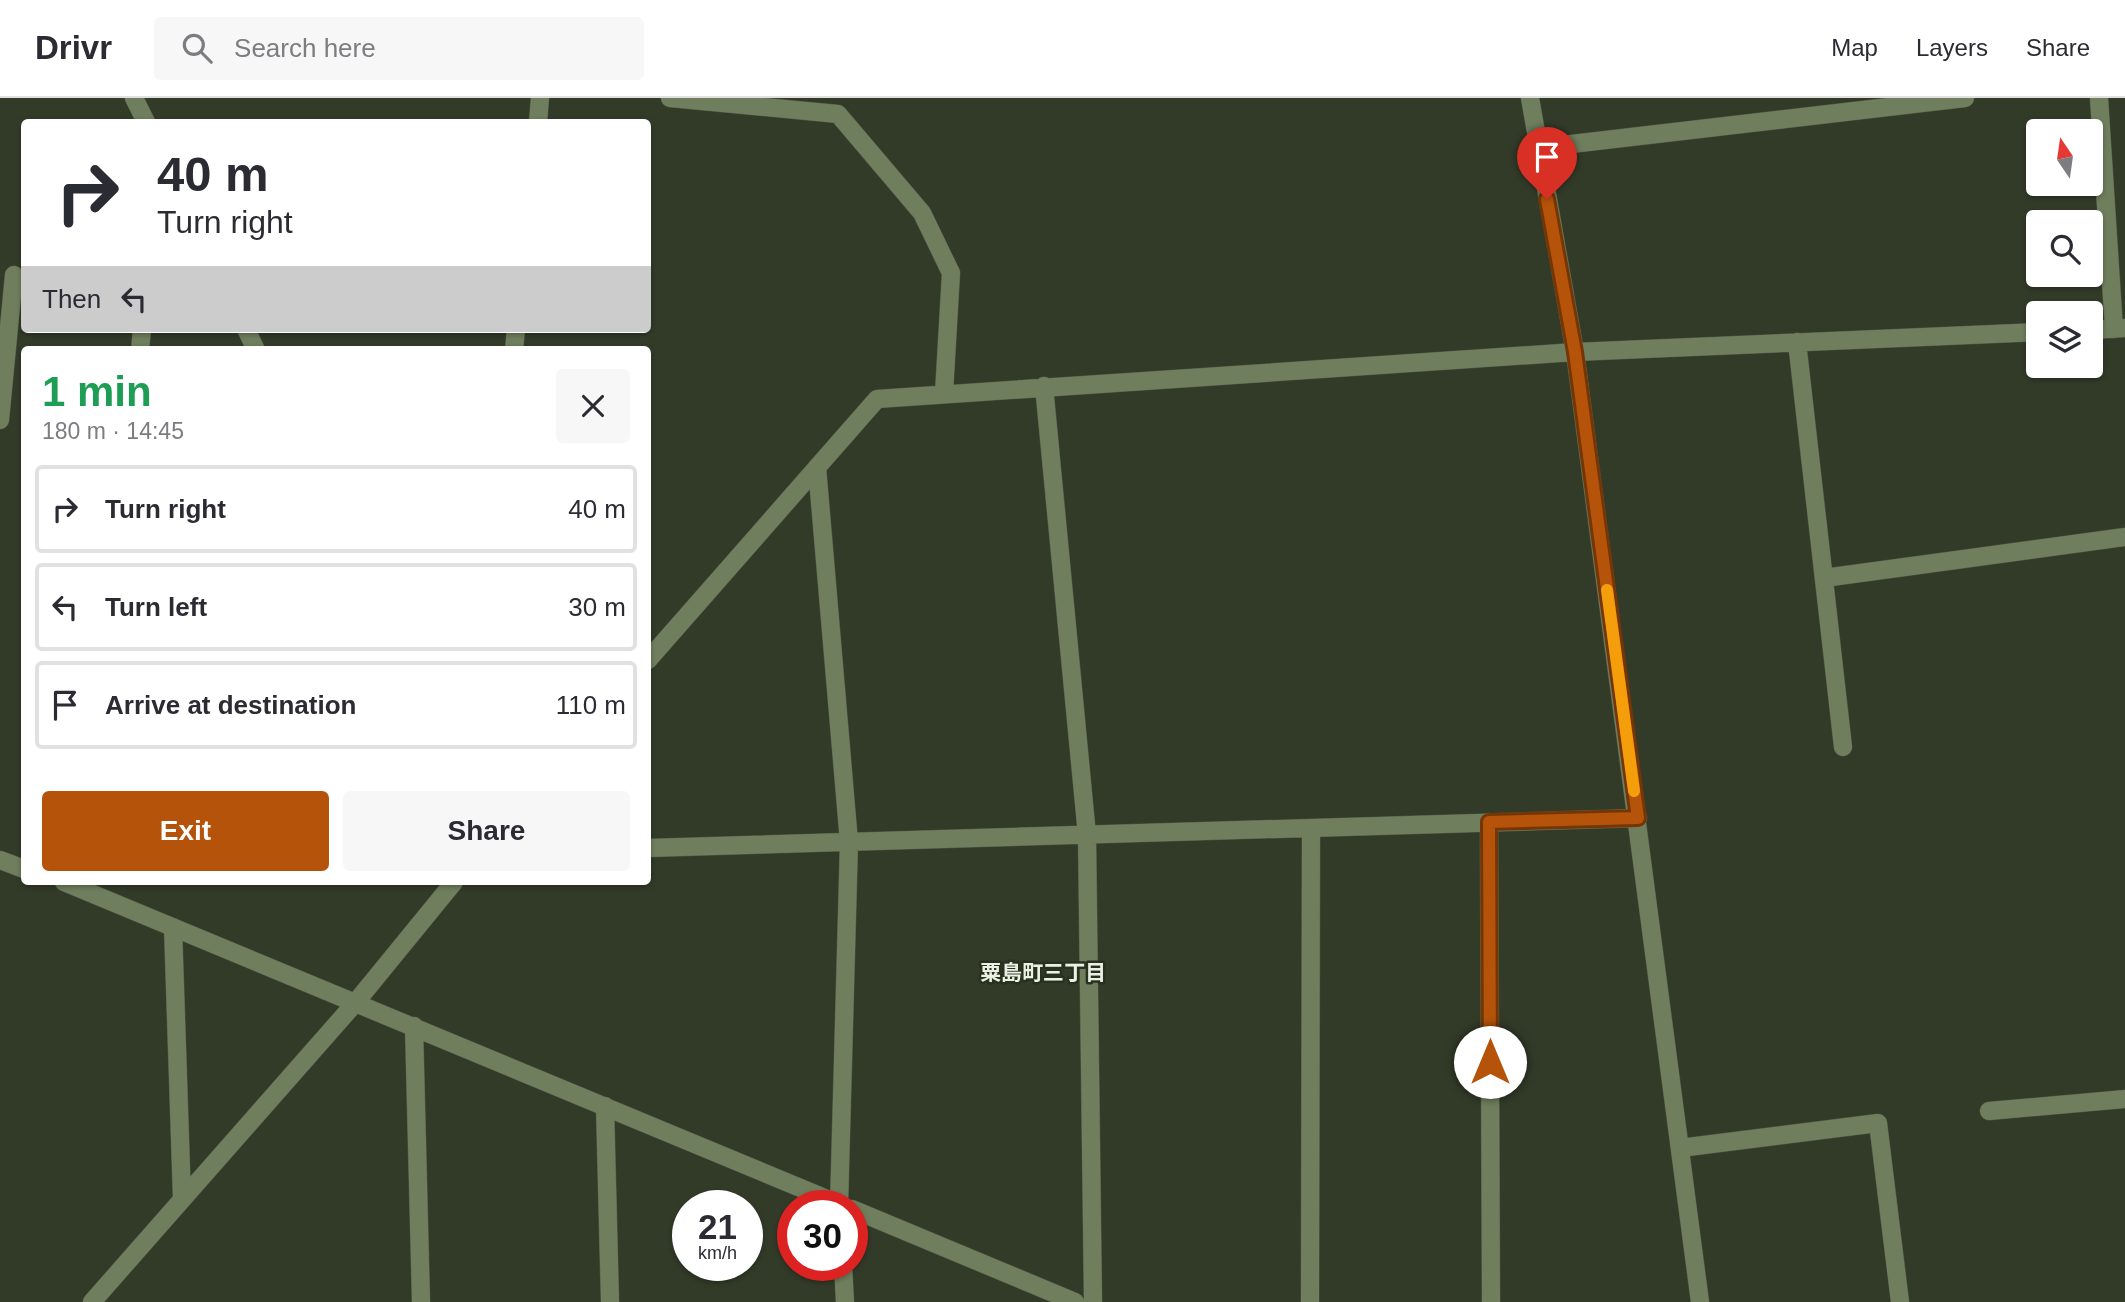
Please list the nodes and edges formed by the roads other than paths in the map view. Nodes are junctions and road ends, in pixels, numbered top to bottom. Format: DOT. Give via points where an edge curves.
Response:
graph roads {
  1 [pos="134,98"];
  2 [pos="540,98"];
  3 [pos="670,98"];
  4 [pos="1530,98"];
  5 [pos="1965,98"];
  6 [pos="2099,98"];
  7 [pos="144,119"];
  8 [pos="538,119"];
  9 [pos="1537,148"];
  10 [pos="14,275"];
  11 [pos="2119,328"];
  12 [pos="2026,333"];
  13 [pos="1797,342"];
  14 [pos="1575,352"];
  15 [pos="1044,387"];
  16 [pos="944,393"];
  17 [pos="0,420"];
  18 [pos="817,467"];
  19 [pos="2125,537"];
  20 [pos="1824,578"];
  21 [pos="651,657"];
  22 [pos="1843,747"];
  23 [pos="1638,818"];
  24 [pos="1489,822"];
  25 [pos="1311,828"];
  26 [pos="1087,835"];
  27 [pos="849,842"];
  28 [pos="651,848"];
  29 [pos="0,860"];
  30 [pos="21,868"];
  31 [pos="76,885"];
  32 [pos="452,885"];
  33 [pos="173,927"];
  34 [pos="356,1002"];
  35 [pos="414,1026"];
  36 [pos="2125,1099"];
  37 [pos="605,1106"];
  38 [pos="1989,1111"];
  39 [pos="1680,1148"];
  40 [pos="806,1190"];
  41 [pos="844,1190"];
  42 [pos="182,1199"];
  43 [pos="868,1216"];
  44 [pos="844,1281"];
  45 [pos="92,1302"];
  46 [pos="421,1302"];
  47 [pos="610,1302"];
  48 [pos="845,1302"];
  49 [pos="1075,1302"];
  50 [pos="1093,1302"];
  51 [pos="1310,1302"];
  52 [pos="1491,1302"];
  53 [pos="1700,1302"];
  54 [pos="1900,1302"];
  1 -- 7 [label="street"];
  2 -- 8 [label="street"];
  3 -- 16 [label="street" via="838,114 922,213 951,273"];
  4 -- 9 [label="street"];
  5 -- 9 [label="street"];
  6 -- 11 [label="street"];
  9 -- 14 [label="street"];
  10 -- 17 [label="street"];
  12 -- 13 [label="street"];
  13 -- 14 [label="street"];
  13 -- 20 [label="street"];
  14 -- 15 [label="street"];
  14 -- 23 [label="street"];
  15 -- 16 [label="street"];
  15 -- 26 [label="street"];
  16 -- 18 [label="street" via="877,400"];
  18 -- 21 [label="street"];
  18 -- 27 [label="street"];
  19 -- 20 [label="street"];
  20 -- 22 [label="street"];
  23 -- 24 [label="street"];
  23 -- 39 [label="street"];
  24 -- 25 [label="street"];
  24 -- 52 [label="street"];
  25 -- 26 [label="street"];
  25 -- 51 [label="street"];
  26 -- 27 [label="street"];
  26 -- 50 [label="street"];
  27 -- 28 [label="street"];
  27 -- 41 [label="street"];
  29 -- 30 [label="street"];
  31 -- 33 [label="street"];
  32 -- 34 [label="street"];
  33 -- 34 [label="street"];
  33 -- 42 [label="street"];
  34 -- 35 [label="street"];
  34 -- 42 [label="street"];
  35 -- 37 [label="street"];
  35 -- 46 [label="street"];
  36 -- 38 [label="street"];
  37 -- 40 [label="street"];
  37 -- 47 [label="street"];
  39 -- 53 [label="street"];
  39 -- 54 [label="street" via="1878,1123"];
  42 -- 45 [label="street"];
  43 -- 49 [label="street"];
  44 -- 48 [label="street"];
}
